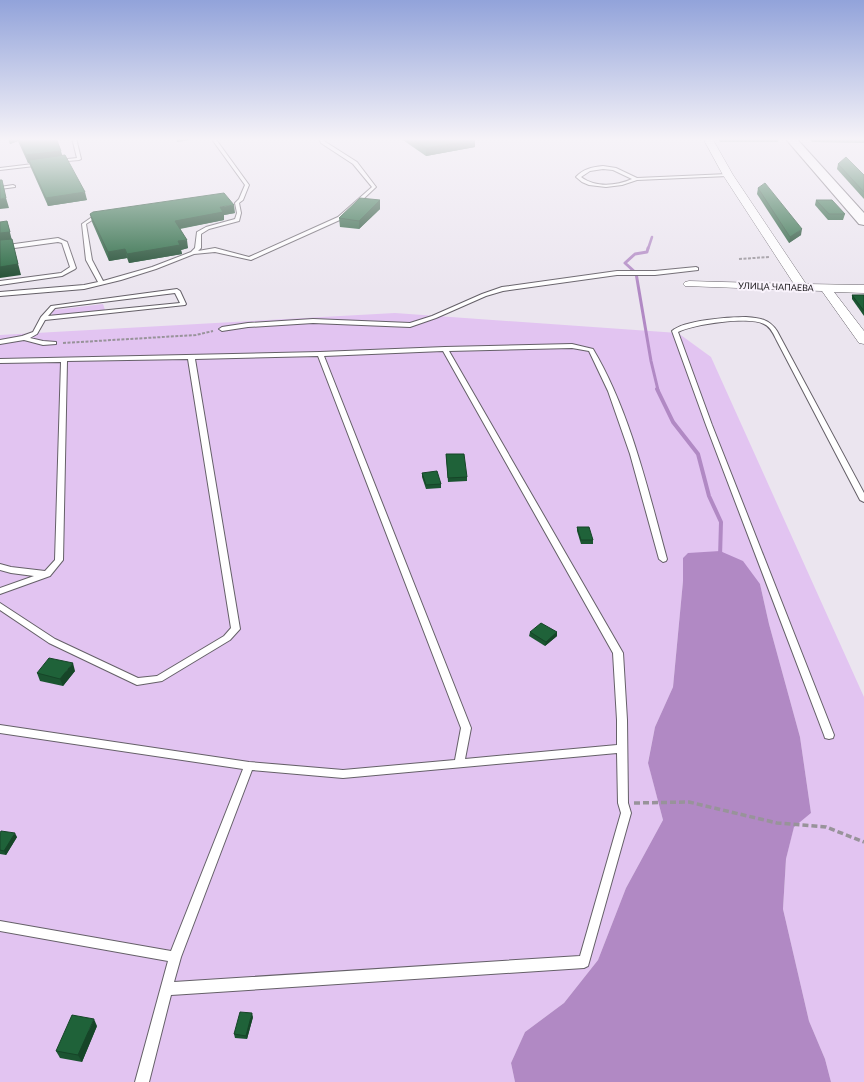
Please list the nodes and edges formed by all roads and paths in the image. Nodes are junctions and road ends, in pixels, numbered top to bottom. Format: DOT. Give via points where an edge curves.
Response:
graph roads {
  1 [pos="246,188"];
  2 [pos="372,188"];
  3 [pos="737,188"];
  4 [pos="835,188"];
  5 [pos="95,216"];
  6 [pos="864,221"];
  7 [pos="0,248"];
  8 [pos="193,254"];
  9 [pos="782,255"];
  10 [pos="739,259"];
  11 [pos="696,269"];
  12 [pos="0,283"];
  13 [pos="101,283"];
  14 [pos="689,284"];
  15 [pos="803,288"];
  16 [pos="826,289"];
  17 [pos="864,289"];
  18 [pos="0,294"];
  19 [pos="43,318"];
  20 [pos="222,329"];
  21 [pos="24,338"];
  22 [pos="864,340"];
  23 [pos="0,342"];
  24 [pos="54,343"];
  25 [pos="445,349"];
  26 [pos="320,354"];
  27 [pos="191,356"];
  28 [pos="64,358"];
  29 [pos="0,361"];
  30 [pos="864,500"];
  31 [pos="662,559"];
  32 [pos="0,567"];
  33 [pos="47,574"];
  34 [pos="0,591"];
  35 [pos="0,606"];
  36 [pos="0,729"];
  37 [pos="829,735"];
  38 [pos="622,749"];
  39 [pos="459,764"];
  40 [pos="249,766"];
  41 [pos="623,803"];
  42 [pos="864,842"];
  43 [pos="0,926"];
  44 [pos="176,957"];
  45 [pos="166,989"];
  46 [pos="142,1082"];
  1 -- 8 [label="lane" via="237,203 237,220 229,224 204,228 199,233 198,248"];
  2 -- 8 [label="lane" via="340,218 248,259 215,250"];
  3 -- 9 [label="street"];
  4 -- 6 [label="street"];
  5 -- 13 [label="lane" via="84,224 89,260"];
  7 -- 12 [label="lane" via="58,240 64,242 73,268 62,274"];
  8 -- 13 [label="lane"];
  9 -- 10 [label="path"];
  9 -- 15 [label="street"];
  11 -- 20 [label="lane" via="618,273 502,289 410,325 313,321"];
  13 -- 18 [label="lane" via="84,287"];
  14 -- 15 [label="street, УЛИЦА ЧАПАЕВА"];
  15 -- 16 [label="street, УЛИЦА ЧАПАЕВА"];
  16 -- 17 [label="street, УЛИЦА ЧАПАЕВА"];
  16 -- 22 [label="street"];
  19 -- 19 [label="lane" via="82,314 183,304 177,291 53,307"];
  19 -- 21 [label="lane" via="35,333"];
  20 -- 24 [label="path" via="196,335"];
  21 -- 23 [label="lane"];
  21 -- 24 [label="lane"];
  25 -- 26 [label="lane"];
  25 -- 31 [label="lane" via="572,346 591,350 611,391 634,454"];
  25 -- 38 [label="lane" via="618,653"];
  26 -- 27 [label="lane"];
  26 -- 39 [label="lane" via="466,728"];
  27 -- 28 [label="lane"];
  27 -- 35 [label="lane" via="236,629 227,638 159,679 137,682 52,640"];
  28 -- 29 [label="lane"];
  28 -- 33 [label="lane" via="59,560"];
  30 -- 37 [label="lane" via="771,326 766,322 742,319 723,320 676,331 709,425"];
  32 -- 33 [label="lane"];
  33 -- 34 [label="lane"];
  36 -- 40 [label="lane"];
  38 -- 39 [label="lane"];
  38 -- 41 [label="lane"];
  39 -- 40 [label="lane" via="343,774"];
  40 -- 44 [label="lane"];
  41 -- 42 [label="path" via="689,802 777,824 826,827"];
  41 -- 45 [label="lane" via="626,813 584,962"];
  43 -- 44 [label="lane"];
  44 -- 45 [label="lane"];
  45 -- 46 [label="lane"];
}
